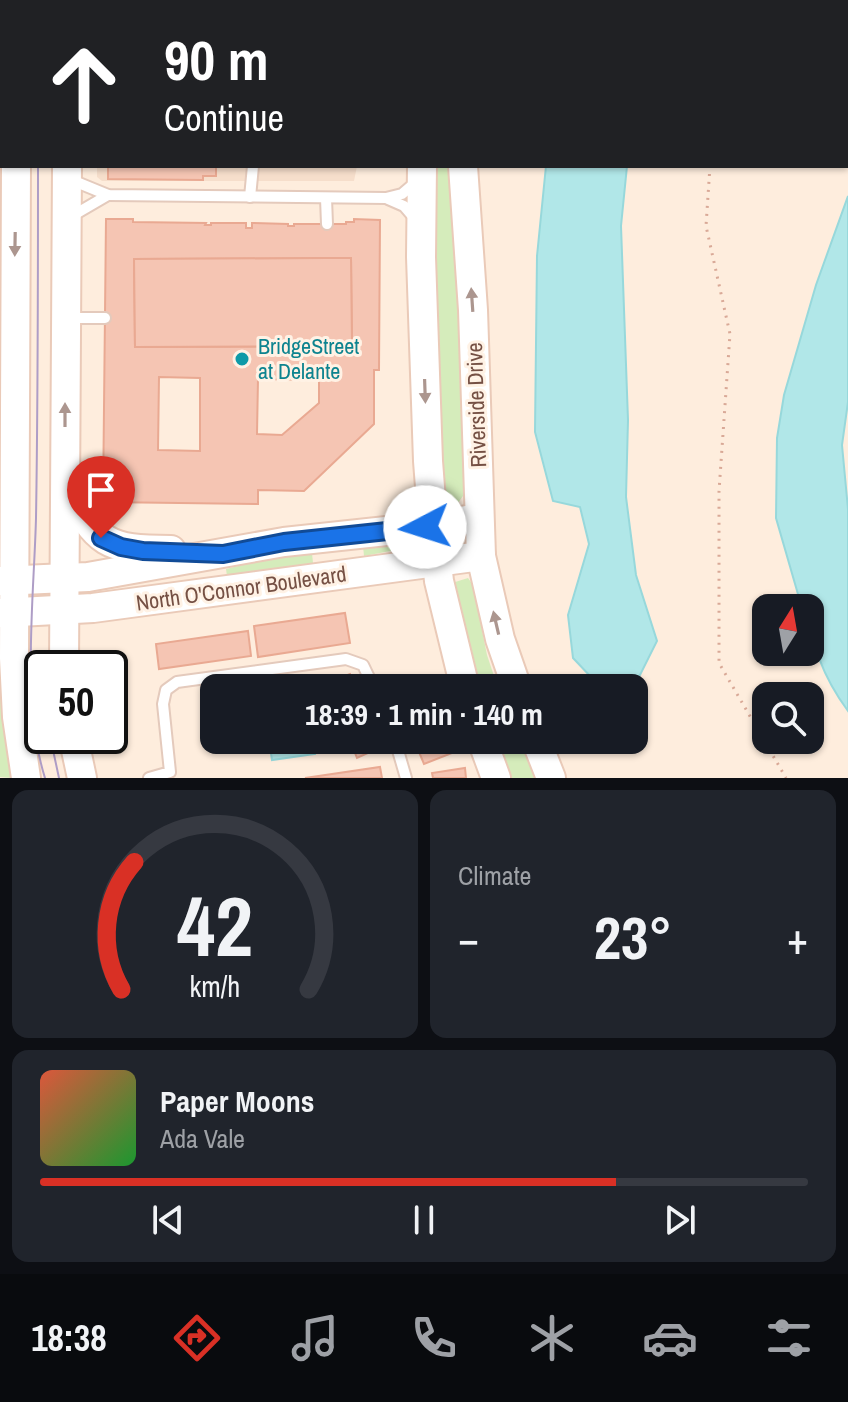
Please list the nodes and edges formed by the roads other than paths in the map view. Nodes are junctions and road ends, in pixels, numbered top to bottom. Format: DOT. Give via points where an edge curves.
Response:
graph roads {
  1 [pos="253,168"];
  2 [pos="463,168"];
  3 [pos="11,169"];
  4 [pos="422,170"];
  5 [pos="67,172"];
  6 [pos="108,195"];
  7 [pos="250,197"];
  8 [pos="326,198"];
  9 [pos="386,198"];
  10 [pos="67,219"];
  11 [pos="327,224"];
  12 [pos="421,231"];
  13 [pos="66,318"];
  14 [pos="105,318"];
  15 [pos="7,395"];
  16 [pos="428,461"];
  17 [pos="65,479"];
  18 [pos="478,518"];
  19 [pos="433,526"];
  20 [pos="363,532"];
  21 [pos="223,554"];
  22 [pos="481,556"];
  23 [pos="436,563"];
  24 [pos="64,577"];
  25 [pos="7,580"];
  26 [pos="64,611"];
  27 [pos="7,613"];
  28 [pos="64,650"];
  29 [pos="236,674"];
  30 [pos="367,674"];
  31 [pos="462,674"];
  32 [pos="512,674"];
  33 [pos="200,679"];
  34 [pos="77,754"];
  35 [pos="399,754"];
  36 [pos="487,754"];
  37 [pos="542,754"];
  38 [pos="171,775"];
  39 [pos="26,778"];
  40 [pos="82,778"];
  41 [pos="149,778"];
  42 [pos="406,778"];
  43 [pos="496,778"];
  44 [pos="551,778"];
  1 -- 7 [label="lane"];
  18 -- 2 [label="main road, Riverside Drive, one-way" via="479,426"];
  3 -- 15 [label="main road, one-way"];
  4 -- 9 [label="lane" via="409,189"];
  4 -- 12 [label="main road"];
  5 -- 6 [label="lane"];
  5 -- 10 [label="main road"];
  6 -- 7 [label="lane"];
  6 -- 10 [label="lane"];
  7 -- 8 [label="lane"];
  8 -- 9 [label="lane"];
  8 -- 11 [label="lane"];
  9 -- 12 [label="lane" via="404,206"];
  10 -- 13 [label="main road"];
  12 -- 16 [label="main road, one-way"];
  13 -- 14 [label="lane"];
  17 -- 13 [label="main road, one-way"];
  15 -- 25 [label="main road"];
  16 -- 19 [label="main road"];
  16 -- 20 [label="main road" via="412,504"];
  17 -- 21 [label="main road" via="86,524 101,538 143,551"];
  17 -- 24 [label="main road"];
  18 -- 19 [label="main road, North O'Connor Boulevard"];
  18 -- 22 [label="main road, Riverside Drive"];
  19 -- 20 [label="main road, North O'Connor Boulevard"];
  19 -- 23 [label="main road"];
  20 -- 21 [label="main road, North O'Connor Boulevard"];
  21 -- 24 [label="main road, North O'Connor Boulevard"];
  22 -- 23 [label="main road, North O'Connor Boulevard"];
  32 -- 22 [label="main road, Riverside Drive, one-way"];
  23 -- 26 [label="main road, North O'Connor Boulevard"];
  23 -- 31 [label="main road"];
  24 -- 25 [label="main road, North O'Connor Boulevard"];
  24 -- 26 [label="main road"];
  25 -- 27 [label="main road"];
  26 -- 27 [label="main road, North O'Connor Boulevard"];
  26 -- 28 [label="main road"];
  27 -- 39 [label="main road"];
  29 -- 30 [label="lane" via="346,659 363,665"];
  33 -- 38 [label="lane" via="177,682 166,690"];
  34 -- 40 [label="main road"];
  35 -- 42 [label="lane"];
  36 -- 43 [label="main road"];
  37 -- 44 [label="main road"];
  38 -- 41 [label="lane"];
}
